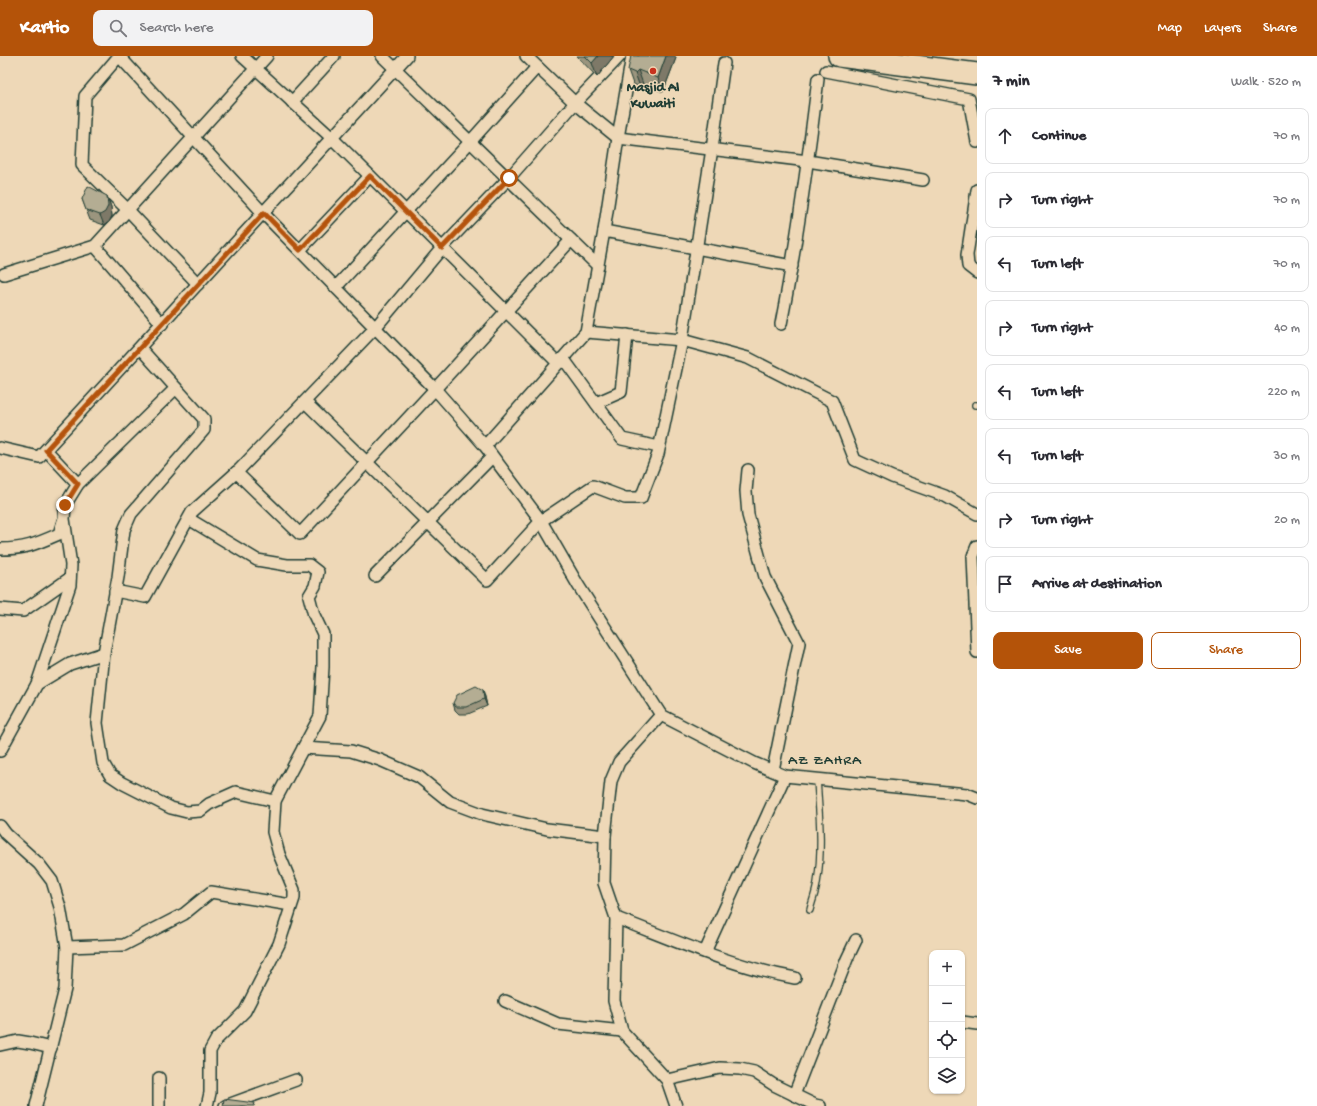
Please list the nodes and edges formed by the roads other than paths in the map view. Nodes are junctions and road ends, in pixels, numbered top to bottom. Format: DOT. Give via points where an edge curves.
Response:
graph roads {
  1 [pos="242,56"];
  2 [pos="267,56"];
  3 [pos="334,56"];
  4 [pos="382,56"];
  5 [pos="407,56"];
  6 [pos="526,56"];
  7 [pos="620,56"];
  8 [pos="632,56"];
  9 [pos="724,63"];
  10 [pos="537,67"];
  11 [pos="256,69"];
  12 [pos="396,69"];
  13 [pos="827,69"];
  14 [pos="977,74"];
  15 [pos="292,102"];
  16 [pos="575,103"];
  17 [pos="194,137"];
  18 [pos="332,138"];
  19 [pos="618,138"];
  20 [pos="470,142"];
  21 [pos="977,142"];
  22 [pos="712,149"];
  23 [pos="808,161"];
  24 [pos="370,176"];
  25 [pos="509,178"];
  26 [pos="923,180"];
  27 [pos="977,190"];
  28 [pos="128,210"];
  29 [pos="406,212"];
  30 [pos="264,213"];
  31 [pos="604,231"];
  32 [pos="572,240"];
  33 [pos="95,246"];
  34 [pos="442,248"];
  35 [pos="696,248"];
  36 [pos="300,250"];
  37 [pos="598,266"];
  38 [pos="792,266"];
  39 [pos="977,273"];
  40 [pos="4,274"];
  41 [pos="198,284"];
  42 [pos="336,287"];
  43 [pos="506,311"];
  44 [pos="162,324"];
  45 [pos="781,324"];
  46 [pos="375,328"];
  47 [pos="586,332"];
  48 [pos="627,335"];
  49 [pos="682,340"];
  50 [pos="140,348"];
  51 [pos="561,360"];
  52 [pos="176,388"];
  53 [pos="435,390"];
  54 [pos="305,402"];
  55 [pos="596,403"];
  56 [pos="485,446"];
  57 [pos="0,448"];
  58 [pos="660,448"];
  59 [pos="46,450"];
  60 [pos="492,457"];
  61 [pos="366,462"];
  62 [pos="748,470"];
  63 [pos="236,472"];
  64 [pos="78,484"];
  65 [pos="977,514"];
  66 [pos="64,519"];
  67 [pos="188,519"];
  68 [pos="541,521"];
  69 [pos="428,522"];
  70 [pos="977,546"];
  71 [pos="0,549"];
  72 [pos="375,576"];
  73 [pos="70,578"];
  74 [pos="976,585"];
  75 [pos="115,591"];
  76 [pos="0,609"];
  77 [pos="977,652"];
  78 [pos="104,653"];
  79 [pos="37,684"];
  80 [pos="661,715"];
  81 [pos="303,748"];
  82 [pos="0,750"];
  83 [pos="773,770"];
  84 [pos="785,776"];
  85 [pos="817,779"];
  86 [pos="977,798"];
  87 [pos="275,801"];
  88 [pos="0,826"];
  89 [pos="605,836"];
  90 [pos="291,905"];
  91 [pos="810,910"];
  92 [pos="616,918"];
  93 [pos="856,940"];
  94 [pos="67,947"];
  95 [pos="705,952"];
  96 [pos="795,978"];
  97 [pos="505,1001"];
  98 [pos="965,1022"];
  99 [pos="977,1024"];
  100 [pos="622,1031"];
  101 [pos="0,1045"];
  102 [pos="51,1048"];
  103 [pos="159,1078"];
  104 [pos="296,1080"];
  105 [pos="668,1080"];
  106 [pos="794,1094"];
  107 [pos="36,1106"];
  108 [pos="159,1106"];
  109 [pos="207,1106"];
  110 [pos="225,1106"];
  111 [pos="676,1106"];
  112 [pos="820,1106"];
  1 -- 11 [label="street"];
  2 -- 11 [label="street"];
  3 -- 15 [label="street"];
  4 -- 12 [label="street"];
  5 -- 12 [label="street"];
  6 -- 10 [label="street"];
  7 -- 16 [label="street"];
  8 -- 19 [label="street"];
  9 -- 22 [label="street"];
  10 -- 16 [label="street"];
  10 -- 20 [label="street"];
  11 -- 15 [label="street"];
  11 -- 17 [label="street"];
  12 -- 18 [label="street"];
  12 -- 20 [label="street"];
  13 -- 14 [label="highway"];
  13 -- 21 [label="street" via="968,99"];
  13 -- 23 [label="street"];
  15 -- 18 [label="street"];
  16 -- 19 [label="street"];
  16 -- 25 [label="street"];
  17 -- 28 [label="street"];
  17 -- 28 [label="street" via="119,56 85,96 82,165"];
  17 -- 30 [label="street"];
  18 -- 24 [label="street"];
  18 -- 30 [label="street"];
  19 -- 22 [label="street"];
  19 -- 31 [label="street"];
  20 -- 25 [label="street"];
  20 -- 29 [label="street"];
  22 -- 23 [label="street"];
  22 -- 35 [label="street"];
  23 -- 26 [label="street"];
  23 -- 38 [label="street"];
  24 -- 29 [label="street"];
  24 -- 36 [label="street"];
  25 -- 32 [label="street"];
  25 -- 34 [label="street"];
  27 -- 39 [label="street" via="967,255 968,266"];
  28 -- 33 [label="street"];
  28 -- 41 [label="street"];
  29 -- 34 [label="street"];
  29 -- 42 [label="street"];
  30 -- 36 [label="street"];
  30 -- 41 [label="street"];
  31 -- 35 [label="street"];
  31 -- 37 [label="street"];
  32 -- 37 [label="street"];
  32 -- 43 [label="street"];
  33 -- 40 [label="street"];
  33 -- 44 [label="street"];
  34 -- 43 [label="street"];
  34 -- 46 [label="street"];
  35 -- 38 [label="street"];
  35 -- 49 [label="street"];
  36 -- 42 [label="street"];
  37 -- 47 [label="street"];
  38 -- 45 [label="street"];
  41 -- 44 [label="street"];
  42 -- 46 [label="street"];
  43 -- 51 [label="street"];
  43 -- 53 [label="street"];
  44 -- 50 [label="street"];
  46 -- 53 [label="street"];
  46 -- 54 [label="street"];
  47 -- 48 [label="street"];
  47 -- 51 [label="street"];
  48 -- 49 [label="street"];
  48 -- 55 [label="street" via="621,392"];
  49 -- 58 [label="street"];
  49 -- 65 [label="street" via="748,358 832,401 855,460 892,477 945,496"];
  50 -- 52 [label="street"];
  50 -- 59 [label="street"];
  51 -- 55 [label="street"];
  51 -- 56 [label="street"];
  52 -- 64 [label="street"];
  52 -- 75 [label="street" via="204,420 204,430 131,514 124,530"];
  53 -- 56 [label="street"];
  53 -- 61 [label="street"];
  54 -- 61 [label="street"];
  54 -- 63 [label="street"];
  55 -- 58 [label="street" via="622,439"];
  56 -- 60 [label="street"];
  57 -- 59 [label="street" via="39,457"];
  58 -- 68 [label="street" via="641,498 625,498 594,486"];
  59 -- 64 [label="street"];
  60 -- 68 [label="street"];
  60 -- 69 [label="street"];
  61 -- 63 [label="street" via="300,534"];
  61 -- 69 [label="street"];
  62 -- 83 [label="street" via="748,515 765,577 799,643"];
  63 -- 67 [label="street" via="192,512"];
  64 -- 66 [label="street" via="65,505"];
  66 -- 71 [label="street" via="59,534 33,546"];
  66 -- 73 [label="street" via="71,566"];
  67 -- 75 [label="street" via="145,597"];
  67 -- 81 [label="street" via="257,560 287,566 309,566 318,572 315,586 309,596 323,634 320,716"];
  68 -- 69 [label="street" via="487,580"];
  68 -- 80 [label="street" via="578,585"];
  69 -- 72 [label="street"];
  70 -- 74 [label="street" via="973,556"];
  73 -- 76 [label="street" via="23,611"];
  73 -- 79 [label="street" via="70,585"];
  74 -- 77 [label="street"];
  75 -- 78 [label="street"];
  78 -- 79 [label="street" via="70,664"];
  78 -- 87 [label="street" via="97,723 103,762 110,775 171,808 187,812 200,811 236,792"];
  79 -- 82 [label="street"];
  80 -- 83 [label="street" via="754,764"];
  80 -- 89 [label="street" via="619,762 611,781"];
  81 -- 87 [label="street"];
  81 -- 89 [label="street" via="351,751 380,760 419,777 450,802 482,814 547,829"];
  83 -- 84 [label="street"];
  84 -- 85 [label="street"];
  84 -- 95 [label="street"];
  85 -- 86 [label="street" via="967,794"];
  85 -- 91 [label="lane" via="819,868"];
  87 -- 90 [label="street" via="273,832 294,890"];
  88 -- 94 [label="street" via="39,864 52,881 60,907"];
  89 -- 92 [label="street" via="604,883"];
  90 -- 94 [label="street" via="211,892 184,914 124,945"];
  90 -- 109 [label="street" via="279,944 245,1011 216,1040 210,1051 210,1093"];
  92 -- 95 [label="street"];
  92 -- 100 [label="street" via="614,1001"];
  93 -- 106 [label="street"];
  94 -- 102 [label="street" via="65,989"];
  95 -- 96 [label="street" via="767,973"];
  97 -- 100 [label="street" via="558,1024"];
  98 -- 99 [label="street"];
  100 -- 105 [label="street"];
  101 -- 102 [label="street" via="18,1041"];
  102 -- 107 [label="street"];
  103 -- 108 [label="street"];
  104 -- 110 [label="street"];
  105 -- 106 [label="street" via="720,1068 740,1069 754,1072"];
  105 -- 111 [label="street"];
  106 -- 112 [label="street"];
}
